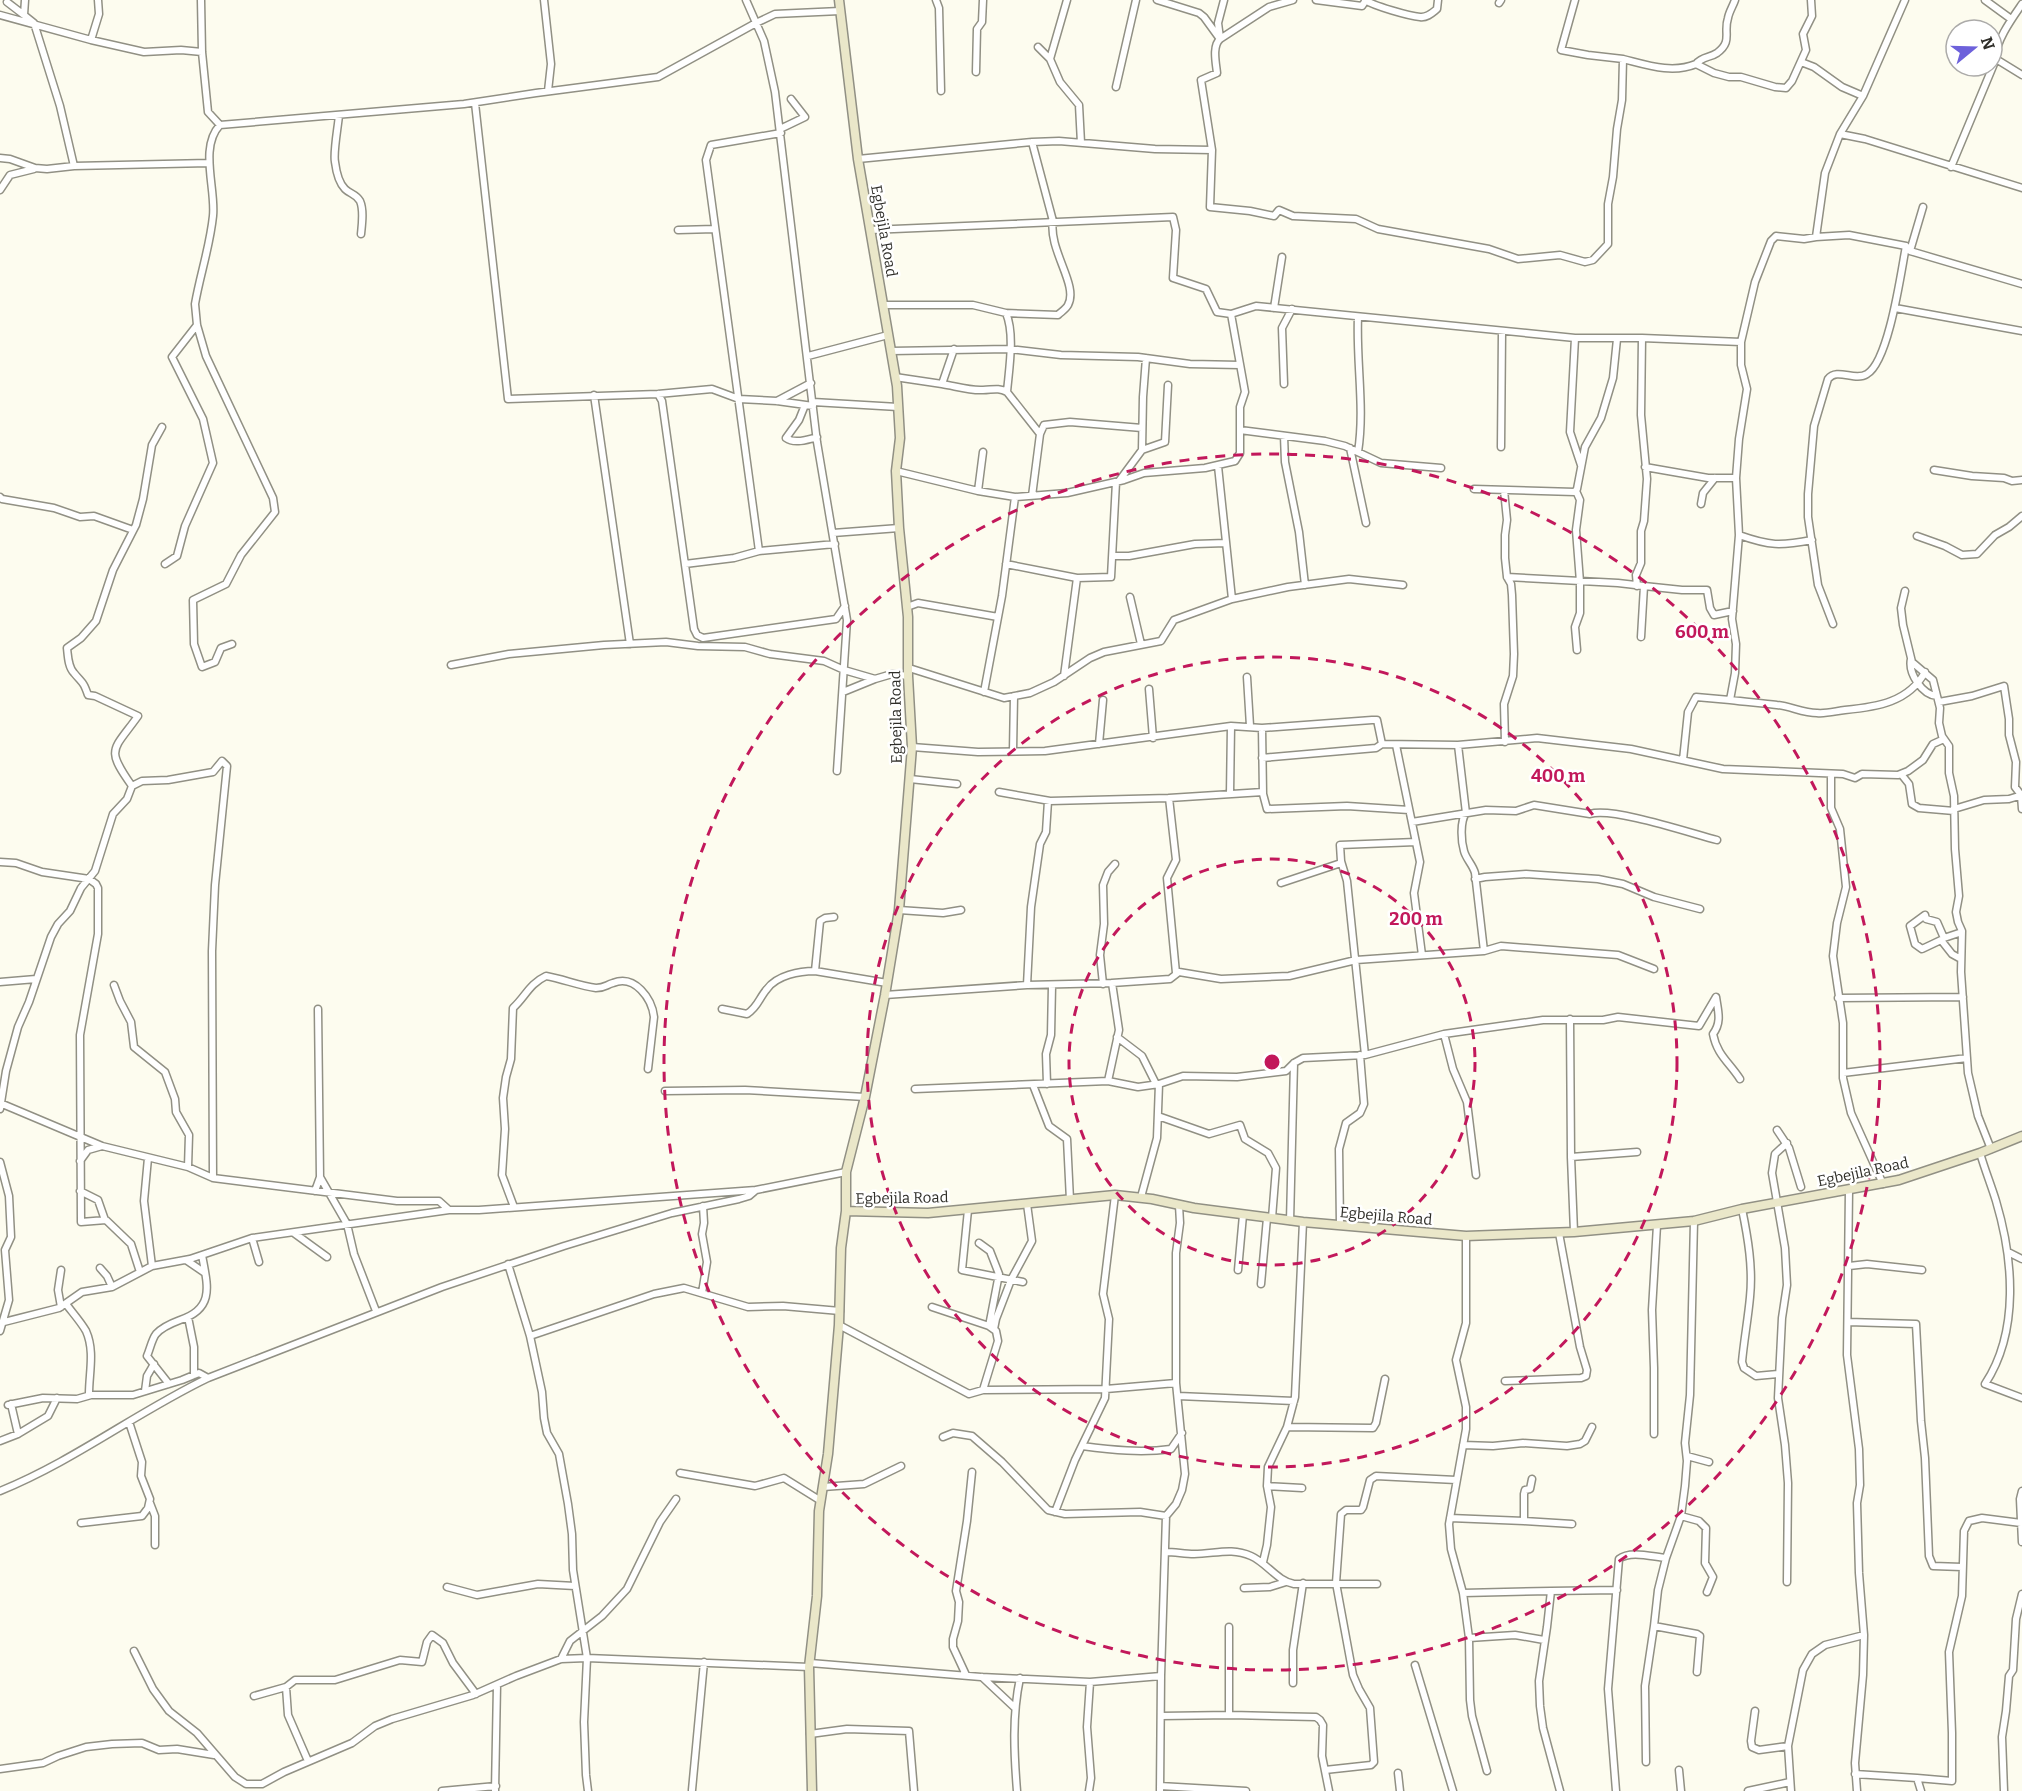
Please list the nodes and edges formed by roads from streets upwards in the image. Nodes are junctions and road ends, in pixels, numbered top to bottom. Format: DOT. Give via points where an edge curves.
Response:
graph roads {
  1 [pos="25,0"];
  2 [pos="98,0"];
  3 [pos="201,0"];
  4 [pos="544,0"];
  5 [pos="746,0"];
  6 [pos="838,0"];
  7 [pos="936,0"];
  8 [pos="983,0"];
  9 [pos="1067,0"];
  10 [pos="1136,0"];
  11 [pos="1157,0"];
  12 [pos="1224,0"];
  13 [pos="1293,0"];
  14 [pos="1316,0"];
  15 [pos="1365,0"];
  16 [pos="1438,0"];
  17 [pos="1575,0"];
  18 [pos="1735,0"];
  19 [pos="1811,0"];
  20 [pos="1905,0"];
  21 [pos="1985,0"];
  22 [pos="7,2"];
  23 [pos="2022,4"];
  24 [pos="840,11"];
  25 [pos="0,15"];
  26 [pos="24,15"];
  27 [pos="2012,19"];
  28 [pos="34,23"];
  29 [pos="756,23"];
  30 [pos="2004,35"];
  31 [pos="1220,39"];
  32 [pos="91,40"];
  33 [pos="1038,47"];
  34 [pos="202,52"];
  35 [pos="1050,59"];
  36 [pos="1623,59"];
  37 [pos="1802,62"];
  38 [pos="1696,64"];
  39 [pos="2004,64"];
  40 [pos="976,72"];
  41 [pos="2022,75"];
  42 [pos="1988,78"];
  43 [pos="1116,87"];
  44 [pos="548,91"];
  45 [pos="941,91"];
  46 [pos="1863,96"];
  47 [pos="791,99"];
  48 [pos="475,103"];
  49 [pos="339,115"];
  50 [pos="220,125"];
  51 [pos="781,131"];
  52 [pos="1840,134"];
  53 [pos="1032,142"];
  54 [pos="1081,143"];
  55 [pos="1212,150"];
  56 [pos="0,158"];
  57 [pos="858,159"];
  58 [pos="209,163"];
  59 [pos="74,166"];
  60 [pos="1951,166"];
  61 [pos="37,168"];
  62 [pos="2022,188"];
  63 [pos="0,190"];
  64 [pos="1923,207"];
  65 [pos="1053,222"];
  66 [pos="678,230"];
  67 [pos="715,230"];
  68 [pos="870,230"];
  69 [pos="361,234"];
  70 [pos="1816,237"];
  71 [pos="1908,248"];
  72 [pos="1282,257"];
  73 [pos="2022,284"];
  74 [pos="883,305"];
  75 [pos="1274,308"];
  76 [pos="1895,308"];
  77 [pos="1292,309"];
  78 [pos="1006,313"];
  79 [pos="1231,314"];
  80 [pos="1358,317"];
  81 [pos="197,325"];
  82 [pos="2022,331"];
  83 [pos="1502,332"];
  84 [pos="888,335"];
  85 [pos="1575,338"];
  86 [pos="1642,338"];
  87 [pos="1617,339"];
  88 [pos="1741,342"];
  89 [pos="954,349"];
  90 [pos="1010,349"];
  91 [pos="891,351"];
  92 [pos="808,356"];
  93 [pos="1146,358"];
  94 [pos="1240,364"];
  95 [pos="895,377"];
  96 [pos="811,383"];
  97 [pos="942,384"];
  98 [pos="1284,384"];
  99 [pos="1168,385"];
  100 [pos="1007,392"];
  101 [pos="658,394"];
  102 [pos="594,395"];
  103 [pos="738,399"];
  104 [pos="777,401"];
  105 [pos="813,404"];
  106 [pos="805,405"];
  107 [pos="898,406"];
  108 [pos="162,427"];
  109 [pos="1142,428"];
  110 [pos="1240,430"];
  111 [pos="1040,434"];
  112 [pos="1284,436"];
  113 [pos="817,437"];
  114 [pos="1501,447"];
  115 [pos="1350,448"];
  116 [pos="1142,450"];
  117 [pos="983,452"];
  118 [pos="1358,452"];
  119 [pos="1218,466"];
  120 [pos="1582,466"];
  121 [pos="1646,467"];
  122 [pos="1441,468"];
  123 [pos="1934,470"];
  124 [pos="896,471"];
  125 [pos="1736,477"];
  126 [pos="1716,478"];
  127 [pos="2022,480"];
  128 [pos="1117,482"];
  129 [pos="1474,489"];
  130 [pos="1504,490"];
  131 [pos="1576,490"];
  132 [pos="978,491"];
  133 [pos="1032,496"];
  134 [pos="0,497"];
  135 [pos="1015,497"];
  136 [pos="1701,504"];
  137 [pos="2022,516"];
  138 [pos="1366,524"];
  139 [pos="899,528"];
  140 [pos="133,530"];
  141 [pos="833,533"];
  142 [pos="1739,535"];
  143 [pos="1917,536"];
  144 [pos="1812,540"];
  145 [pos="1226,543"];
  146 [pos="835,544"];
  147 [pos="759,551"];
  148 [pos="1113,556"];
  149 [pos="165,564"];
  150 [pos="685,564"];
  151 [pos="1006,564"];
  152 [pos="1507,578"];
  153 [pos="1077,579"];
  154 [pos="1580,582"];
  155 [pos="1305,585"];
  156 [pos="1403,585"];
  157 [pos="1640,586"];
  158 [pos="1905,591"];
  159 [pos="1130,597"];
  160 [pos="1232,599"];
  161 [pos="845,606"];
  162 [pos="907,607"];
  163 [pos="1732,611"];
  164 [pos="998,617"];
  165 [pos="1833,624"];
  166 [pos="1641,637"];
  167 [pos="232,644"];
  168 [pos="630,644"];
  169 [pos="1142,644"];
  170 [pos="1577,650"];
  171 [pos="1911,658"];
  172 [pos="451,665"];
  173 [pos="844,670"];
  174 [pos="908,672"];
  175 [pos="1925,672"];
  176 [pos="1064,676"];
  177 [pos="1247,677"];
  178 [pos="875,679"];
  179 [pos="1919,684"];
  180 [pos="1149,689"];
  181 [pos="843,692"];
  182 [pos="984,692"];
  183 [pos="1014,696"];
  184 [pos="1938,699"];
  185 [pos="1103,700"];
  186 [pos="1730,700"];
  187 [pos="1231,726"];
  188 [pos="1250,726"];
  189 [pos="1262,728"];
  190 [pos="1153,738"];
  191 [pos="1944,739"];
  192 [pos="1505,742"];
  193 [pos="1099,744"];
  194 [pos="1383,744"];
  195 [pos="1396,745"];
  196 [pos="1458,745"];
  197 [pos="912,747"];
  198 [pos="1013,751"];
  199 [pos="1262,758"];
  200 [pos="1683,760"];
  201 [pos="837,771"];
  202 [pos="1831,774"];
  203 [pos="1901,774"];
  204 [pos="910,779"];
  205 [pos="957,784"];
  206 [pos="132,786"];
  207 [pos="999,792"];
  208 [pos="1263,792"];
  209 [pos="1230,794"];
  210 [pos="2022,795"];
  211 [pos="1168,798"];
  212 [pos="1048,801"];
  213 [pos="2022,809"];
  214 [pos="1409,810"];
  215 [pos="1954,810"];
  216 [pos="1466,813"];
  217 [pos="1412,822"];
  218 [pos="1717,840"];
  219 [pos="1416,842"];
  220 [pos="0,862"];
  221 [pos="1341,863"];
  222 [pos="1115,864"];
  223 [pos="89,879"];
  224 [pos="1475,879"];
  225 [pos="1281,883"];
  226 [pos="1700,909"];
  227 [pos="899,910"];
  228 [pos="961,910"];
  229 [pos="834,917"];
  230 [pos="1962,932"];
  231 [pos="1485,951"];
  232 [pos="1422,955"];
  233 [pos="1961,959"];
  234 [pos="1356,960"];
  235 [pos="1654,969"];
  236 [pos="815,971"];
  237 [pos="1176,973"];
  238 [pos="36,979"];
  239 [pos="0,982"];
  240 [pos="887,982"];
  241 [pos="1112,983"];
  242 [pos="1103,984"];
  243 [pos="114,985"];
  244 [pos="1027,985"];
  245 [pos="1052,986"];
  246 [pos="885,994"];
  247 [pos="1963,997"];
  248 [pos="1838,998"];
  249 [pos="318,1009"];
  250 [pos="722,1009"];
  251 [pos="1570,1019"];
  252 [pos="1444,1034"];
  253 [pos="1118,1037"];
  254 [pos="1363,1055"];
  255 [pos="1967,1058"];
  256 [pos="1294,1062"];
  257 [pos="648,1069"];
  258 [pos="1843,1073"];
  259 [pos="1740,1079"];
  260 [pos="1108,1082"];
  261 [pos="1033,1084"];
  262 [pos="1047,1084"];
  263 [pos="1158,1084"];
  264 [pos="915,1089"];
  265 [pos="665,1091"];
  266 [pos="865,1097"];
  267 [pos="0,1105"];
  268 [pos="1158,1116"];
  269 [pos="1776,1130"];
  270 [pos="2022,1136"];
  271 [pos="81,1138"];
  272 [pos="1787,1143"];
  273 [pos="102,1146"];
  274 [pos="1991,1149"];
  275 [pos="1637,1152"];
  276 [pos="1980,1153"];
  277 [pos="1571,1157"];
  278 [pos="148,1158"];
  279 [pos="80,1161"];
  280 [pos="0,1162"];
  281 [pos="188,1167"];
  282 [pos="846,1172"];
  283 [pos="1476,1175"];
  284 [pos="320,1177"];
  285 [pos="213,1178"];
  286 [pos="2,1183"];
  287 [pos="1883,1184"];
  288 [pos="1801,1187"];
  289 [pos="756,1190"];
  290 [pos="1850,1190"];
  291 [pos="80,1191"];
  292 [pos="315,1191"];
  293 [pos="328,1192"];
  294 [pos="1115,1195"];
  295 [pos="1141,1197"];
  296 [pos="1070,1200"];
  297 [pos="1778,1203"];
  298 [pos="1027,1204"];
  299 [pos="1179,1205"];
  300 [pos="703,1206"];
  301 [pos="514,1207"];
  302 [pos="1742,1209"];
  303 [pos="449,1210"];
  304 [pos="968,1210"];
  305 [pos="846,1211"];
  306 [pos="1243,1215"];
  307 [pos="1269,1218"];
  308 [pos="105,1220"];
  309 [pos="1290,1221"];
  310 [pos="1694,1221"];
  311 [pos="1303,1222"];
  312 [pos="346,1224"];
  313 [pos="1657,1225"];
  314 [pos="1340,1226"];
  315 [pos="1574,1232"];
  316 [pos="294,1233"];
  317 [pos="1559,1233"];
  318 [pos="1466,1236"];
  319 [pos="252,1238"];
  320 [pos="979,1243"];
  321 [pos="2008,1252"];
  322 [pos="202,1255"];
  323 [pos="327,1257"];
  324 [pos="2022,1259"];
  325 [pos="185,1260"];
  326 [pos="259,1262"];
  327 [pos="508,1264"];
  328 [pos="152,1266"];
  329 [pos="1849,1266"];
  330 [pos="100,1268"];
  331 [pos="61,1269"];
  332 [pos="1238,1270"];
  333 [pos="1922,1270"];
  334 [pos="140,1272"];
  335 [pos="206,1273"];
  336 [pos="999,1277"];
  337 [pos="1011,1280"];
  338 [pos="1023,1282"];
  339 [pos="1261,1284"];
  340 [pos="112,1287"];
  341 [pos="702,1293"];
  342 [pos="63,1305"];
  343 [pos="932,1307"];
  344 [pos="376,1311"];
  345 [pos="840,1311"];
  346 [pos="188,1317"];
  347 [pos="2,1322"];
  348 [pos="1848,1323"];
  349 [pos="839,1325"];
  350 [pos="992,1327"];
  351 [pos="0,1331"];
  352 [pos="530,1336"];
  353 [pos="154,1364"];
  354 [pos="1778,1374"];
  355 [pos="194,1375"];
  356 [pos="208,1378"];
  357 [pos="1385,1379"];
  358 [pos="1504,1381"];
  359 [pos="1176,1383"];
  360 [pos="169,1384"];
  361 [pos="1106,1389"];
  362 [pos="982,1390"];
  363 [pos="145,1391"];
  364 [pos="91,1395"];
  365 [pos="1178,1396"];
  366 [pos="57,1398"];
  367 [pos="2022,1398"];
  368 [pos="1294,1401"];
  369 [pos="129,1422"];
  370 [pos="1592,1426"];
  371 [pos="1287,1427"];
  372 [pos="1182,1433"];
  373 [pos="18,1434"];
  374 [pos="1654,1434"];
  375 [pos="943,1437"];
  376 [pos="0,1442"];
  377 [pos="1463,1445"];
  378 [pos="1082,1446"];
  379 [pos="1687,1456"];
  380 [pos="1709,1462"];
  381 [pos="901,1466"];
  382 [pos="972,1472"];
  383 [pos="680,1473"];
  384 [pos="1532,1479"];
  385 [pos="1456,1480"];
  386 [pos="1267,1486"];
  387 [pos="823,1487"];
  388 [pos="1302,1488"];
  389 [pos="0,1491"];
  390 [pos="2022,1491"];
  391 [pos="676,1499"];
  392 [pos="821,1501"];
  393 [pos="150,1502"];
  394 [pos="1055,1512"];
  395 [pos="1166,1516"];
  396 [pos="1681,1516"];
  397 [pos="1450,1518"];
  398 [pos="1524,1521"];
  399 [pos="81,1523"];
  400 [pos="2021,1523"];
  401 [pos="1572,1524"];
  402 [pos="2021,1533"];
  403 [pos="2022,1542"];
  404 [pos="155,1545"];
  405 [pos="1166,1552"];
  406 [pos="1666,1558"];
  407 [pos="1263,1562"];
  408 [pos="1962,1567"];
  409 [pos="1286,1582"];
  410 [pos="1787,1582"];
  411 [pos="1303,1583"];
  412 [pos="1336,1583"];
  413 [pos="1377,1584"];
  414 [pos="575,1586"];
  415 [pos="447,1587"];
  416 [pos="1244,1588"];
  417 [pos="1617,1590"];
  418 [pos="1551,1591"];
  419 [pos="1707,1592"];
  420 [pos="1463,1593"];
  421 [pos="2022,1594"];
  422 [pos="1654,1626"];
  423 [pos="1229,1627"];
  424 [pos="583,1630"];
  425 [pos="1864,1635"];
  426 [pos="1469,1638"];
  427 [pos="1544,1640"];
  428 [pos="134,1651"];
  429 [pos="587,1658"];
  430 [pos="561,1659"];
  431 [pos="705,1662"];
  432 [pos="810,1665"];
  433 [pos="1415,1665"];
  434 [pos="2013,1670"];
  435 [pos="2022,1671"];
  436 [pos="1697,1672"];
  437 [pos="966,1675"];
  438 [pos="1161,1676"];
  439 [pos="981,1677"];
  440 [pos="1020,1678"];
  441 [pos="1090,1682"];
  442 [pos="1293,1683"];
  443 [pos="496,1685"];
  444 [pos="286,1687"];
  445 [pos="476,1694"];
  446 [pos="254,1696"];
  447 [pos="1014,1707"];
  448 [pos="1755,1711"];
  449 [pos="1229,1715"];
  450 [pos="1161,1716"];
  451 [pos="810,1734"];
  452 [pos="1788,1746"];
  453 [pos="214,1755"];
  454 [pos="308,1761"];
  455 [pos="1646,1762"];
  456 [pos="0,1769"];
  457 [pos="1325,1770"];
  458 [pos="1679,1770"];
  459 [pos="1486,1771"];
  460 [pos="1398,1773"];
  461 [pos="1855,1774"];
  462 [pos="1917,1778"];
  463 [pos="1790,1782"];
  464 [pos="246,1787"];
  465 [pos="496,1788"];
  466 [pos="1160,1788"];
  467 [pos="692,1790"];
  468 [pos="442,1791"];
  469 [pos="588,1791"];
  470 [pos="812,1791"];
  471 [pos="914,1791"];
  472 [pos="1017,1791"];
  473 [pos="1089,1791"];
  474 [pos="1246,1791"];
  475 [pos="1329,1791"];
  476 [pos="1401,1791"];
  477 [pos="1453,1791"];
  478 [pos="1560,1791"];
  479 [pos="1616,1791"];
  480 [pos="1681,1791"];
  481 [pos="1748,1791"];
  482 [pos="1791,1791"];
  483 [pos="1857,1791"];
  484 [pos="1921,1791"];
  485 [pos="2004,1791"];
  1 -- 26 [label="street"];
  2 -- 32 [label="street" via="99,14"];
  3 -- 34 [label="street"];
  4 -- 44 [label="street" via="551,64"];
  5 -- 29 [label="street"];
  6 -- 24 [label="street, Egbejila Road"];
  7 -- 45 [label="street"];
  8 -- 40 [label="street" via="982,22 977,29"];
  9 -- 35 [label="street"];
  10 -- 43 [label="street"];
  11 -- 31 [label="street" via="1199,13"];
  12 -- 31 [label="street" via="1218,23"];
  13 -- 31 [label="street" via="1269,6"];
  14 -- 15 [label="street" via="1362,6"];
  15 -- 16 [label="street" via="1421,17 1437,9"];
  17 -- 36 [label="street" via="1561,50"];
  18 -- 38 [label="street" via="1724,46"];
  19 -- 37 [label="street" via="1812,16 1803,34 1806,50"];
  20 -- 46 [label="street"];
  21 -- 27 [label="street"];
  22 -- 26 [label="street"];
  23 -- 27 [label="street"];
  24 -- 29 [label="street" via="775,15"];
  24 -- 57 [label="street, Egbejila Road"];
  25 -- 28 [label="street"];
  26 -- 28 [label="street"];
  27 -- 30 [label="street"];
  28 -- 32 [label="street"];
  28 -- 59 [label="street"];
  29 -- 44 [label="street" via="658,77"];
  29 -- 51 [label="street" via="770,62"];
  31 -- 55 [label="street" via="1216,42 1217,73 1201,80"];
  32 -- 34 [label="street" via="144,52"];
  33 -- 35 [label="street"];
  34 -- 50 [label="street" via="208,112"];
  35 -- 54 [label="street" via="1060,82 1079,105"];
  36 -- 38 [label="street" via="1664,68 1684,69"];
  36 -- 55 [label="street" via="1622,100 1608,204 1608,244 1593,260 1585,262 1560,255 1518,259 1479,247 1377,229 1356,219 1293,216 1279,210 1274,216 1210,207"];
  37 -- 38 [label="street" via="1786,88 1729,77"];
  37 -- 46 [label="street"];
  39 -- 41 [label="street"];
  42 -- 60 [label="street"];
  44 -- 48 [label="street"];
  46 -- 52 [label="street"];
  47 -- 51 [label="street" via="805,117"];
  48 -- 49 [label="street"];
  48 -- 102 [label="street" via="508,399"];
  49 -- 50 [label="street"];
  49 -- 69 [label="street" via="335,164 342,185 359,200"];
  50 -- 58 [label="street" via="213,132"];
  51 -- 67 [label="street" via="711,145 706,160"];
  51 -- 92 [label="street"];
  52 -- 60 [label="street"];
  52 -- 70 [label="street" via="1825,173"];
  53 -- 54 [label="street"];
  53 -- 57 [label="street"];
  53 -- 65 [label="street"];
  54 -- 55 [label="street"];
  56 -- 61 [label="street"];
  57 -- 68 [label="street, Egbejila Road"];
  58 -- 59 [label="street"];
  58 -- 81 [label="street" via="213,215 195,304"];
  59 -- 61 [label="street"];
  60 -- 62 [label="street"];
  61 -- 63 [label="street" via="10,176"];
  64 -- 71 [label="street"];
  65 -- 68 [label="street"];
  65 -- 78 [label="street" via="1051,233 1071,293 1068,305 1058,315"];
  65 -- 79 [label="street" via="1173,217 1173,278 1206,289 1217,312"];
  66 -- 67 [label="street"];
  67 -- 103 [label="street"];
  68 -- 74 [label="street, Egbejila Road"];
  70 -- 71 [label="street" via="1849,235"];
  70 -- 88 [label="street" via="1776,236 1771,240 1755,282"];
  71 -- 73 [label="street"];
  71 -- 76 [label="street"];
  72 -- 75 [label="street"];
  74 -- 78 [label="street" via="973,305"];
  74 -- 84 [label="street, Egbejila Road"];
  75 -- 77 [label="street"];
  75 -- 79 [label="street" via="1256,306"];
  76 -- 82 [label="street"];
  76 -- 144 [label="street" via="1871,371 1865,376 1835,374 1828,379 1814,426 1808,494"];
  77 -- 80 [label="street"];
  77 -- 98 [label="street" via="1282,328"];
  78 -- 90 [label="street"];
  79 -- 94 [label="street"];
  80 -- 83 [label="street"];
  80 -- 118 [label="street" via="1356,349 1362,431"];
  81 -- 149 [label="street" via="172,357 203,419 213,463 185,526 177,556"];
  81 -- 167 [label="street" via="206,356 273,498 275,512 241,555 226,584 193,600 194,644 202,667 215,662 222,648"];
  83 -- 85 [label="street"];
  83 -- 114 [label="street"];
  84 -- 91 [label="street, Egbejila Road"];
  84 -- 92 [label="street"];
  85 -- 87 [label="street"];
  85 -- 120 [label="street" via="1570,432"];
  86 -- 87 [label="street"];
  86 -- 88 [label="street"];
  86 -- 121 [label="street" via="1641,415"];
  87 -- 120 [label="street" via="1613,378 1601,418 1585,447"];
  88 -- 125 [label="street" via="1747,389"];
  89 -- 90 [label="street"];
  89 -- 91 [label="street"];
  89 -- 97 [label="street"];
  90 -- 93 [label="street"];
  90 -- 100 [label="street"];
  91 -- 95 [label="street, Egbejila Road"];
  92 -- 96 [label="street"];
  93 -- 94 [label="street" via="1190,364"];
  93 -- 109 [label="street"];
  94 -- 110 [label="street" via="1245,392 1240,407"];
  95 -- 97 [label="street"];
  95 -- 107 [label="street, Egbejila Road"];
  96 -- 104 [label="street"];
  96 -- 105 [label="street"];
  97 -- 100 [label="street"];
  99 -- 116 [label="street" via="1165,442"];
  100 -- 111 [label="street"];
  101 -- 102 [label="street"];
  101 -- 103 [label="street" via="712,389"];
  101 -- 150 [label="street"];
  102 -- 168 [label="street"];
  103 -- 104 [label="street"];
  103 -- 147 [label="street"];
  104 -- 106 [label="street"];
  105 -- 106 [label="street"];
  105 -- 107 [label="street"];
  105 -- 113 [label="street"];
  106 -- 113 [label="street" via="786,438 791,441"];
  107 -- 124 [label="street, Egbejila Road"];
  108 -- 140 [label="street" via="152,445"];
  109 -- 111 [label="street" via="1070,422 1044,425"];
  109 -- 116 [label="street"];
  110 -- 112 [label="street"];
  110 -- 119 [label="street" via="1240,453 1235,461"];
  111 -- 133 [label="street"];
  112 -- 115 [label="street"];
  112 -- 155 [label="street"];
  113 -- 141 [label="street"];
  115 -- 118 [label="street"];
  115 -- 138 [label="street"];
  116 -- 128 [label="street"];
  117 -- 132 [label="street"];
  118 -- 122 [label="street" via="1381,463"];
  119 -- 128 [label="street" via="1144,473"];
  119 -- 145 [label="street"];
  120 -- 131 [label="street"];
  121 -- 126 [label="street"];
  121 -- 157 [label="street" via="1641,563 1636,575"];
  123 -- 127 [label="street" via="2012,482"];
  124 -- 132 [label="street"];
  124 -- 139 [label="street, Egbejila Road"];
  125 -- 126 [label="street"];
  125 -- 142 [label="street"];
  126 -- 136 [label="street" via="1703,493"];
  128 -- 133 [label="street"];
  128 -- 148 [label="street"];
  129 -- 130 [label="street"];
  130 -- 131 [label="street"];
  130 -- 152 [label="street"];
  131 -- 154 [label="street" via="1580,500 1576,530"];
  132 -- 135 [label="street"];
  133 -- 135 [label="street"];
  134 -- 140 [label="street" via="80,517 94,516"];
  135 -- 151 [label="street"];
  137 -- 143 [label="street" via="1977,554 1962,555"];
  139 -- 141 [label="street"];
  139 -- 162 [label="street, Egbejila Road"];
  140 -- 206 [label="street" via="113,570 96,621 66,648 73,672 83,681 88,695 138,716 113,753"];
  141 -- 146 [label="street"];
  142 -- 144 [label="street" via="1768,544"];
  142 -- 163 [label="street"];
  144 -- 165 [label="street" via="1818,585"];
  145 -- 148 [label="street"];
  145 -- 160 [label="street"];
  146 -- 147 [label="street"];
  146 -- 161 [label="street"];
  147 -- 150 [label="street"];
  148 -- 153 [label="street" via="1111,577"];
  150 -- 161 [label="street" via="694,629 703,638 836,619"];
  151 -- 153 [label="street"];
  151 -- 164 [label="street"];
  152 -- 154 [label="street"];
  152 -- 192 [label="street" via="1512,595 1514,654 1513,676 1504,704"];
  153 -- 176 [label="street"];
  154 -- 157 [label="street"];
  154 -- 170 [label="street" via="1580,613 1575,627"];
  155 -- 156 [label="street" via="1350,579"];
  155 -- 160 [label="street"];
  157 -- 163 [label="street" via="1707,590 1714,615"];
  157 -- 166 [label="street"];
  158 -- 171 [label="street" via="1901,608"];
  159 -- 169 [label="street"];
  160 -- 169 [label="street" via="1174,620 1161,640"];
  161 -- 173 [label="street"];
  162 -- 164 [label="street" via="918,603"];
  162 -- 174 [label="street, Egbejila Road"];
  163 -- 186 [label="street" via="1736,644"];
  164 -- 182 [label="street"];
  168 -- 172 [label="street" via="509,654"];
  168 -- 173 [label="street" via="746,647 824,661"];
  169 -- 176 [label="street" via="1104,652"];
  171 -- 175 [label="street"];
  171 -- 179 [label="street" via="1909,666"];
  173 -- 178 [label="street"];
  173 -- 181 [label="street"];
  174 -- 178 [label="street"];
  174 -- 182 [label="street"];
  174 -- 197 [label="street, Egbejila Road"];
  175 -- 179 [label="street"];
  175 -- 184 [label="street" via="1933,680"];
  176 -- 183 [label="street" via="1030,693"];
  177 -- 188 [label="street"];
  178 -- 181 [label="street"];
  179 -- 184 [label="street"];
  179 -- 186 [label="street" via="1884,704 1818,714"];
  180 -- 190 [label="street"];
  181 -- 201 [label="street"];
  182 -- 183 [label="street" via="1004,698"];
  183 -- 198 [label="street"];
  184 -- 191 [label="street"];
  184 -- 210 [label="street" via="1972,696 2004,686 2016,762 2015,787"];
  185 -- 193 [label="street"];
  186 -- 200 [label="street" via="1696,697 1688,712"];
  187 -- 188 [label="street"];
  187 -- 190 [label="street"];
  187 -- 209 [label="street"];
  188 -- 189 [label="street"];
  189 -- 194 [label="street" via="1377,720"];
  189 -- 199 [label="street"];
  190 -- 193 [label="street"];
  191 -- 203 [label="street" via="1933,744 1914,768"];
  191 -- 215 [label="street" via="1949,746"];
  192 -- 196 [label="street"];
  192 -- 200 [label="street" via="1537,738 1631,749"];
  193 -- 198 [label="street"];
  194 -- 195 [label="street"];
  194 -- 199 [label="street" via="1376,748"];
  195 -- 196 [label="street"];
  195 -- 214 [label="street"];
  196 -- 216 [label="street"];
  197 -- 198 [label="street"];
  197 -- 204 [label="street, Egbejila Road"];
  199 -- 208 [label="street"];
  200 -- 202 [label="street" via="1723,770"];
  202 -- 203 [label="street" via="1855,778 1862,774"];
  202 -- 248 [label="street" via="1831,808 1840,829 1846,887 1833,956"];
  203 -- 215 [label="street" via="1909,784 1912,804"];
  204 -- 205 [label="street"];
  204 -- 227 [label="street, Egbejila Road"];
  206 -- 223 [label="street" via="127,799 113,813 95,872"];
  206 -- 285 [label="street" via="142,781 213,772 222,761 227,766 212,951"];
  207 -- 212 [label="street"];
  208 -- 209 [label="street"];
  208 -- 214 [label="street" via="1267,809 1347,806"];
  209 -- 211 [label="street"];
  210 -- 213 [label="street"];
  210 -- 215 [label="street" via="1984,800"];
  211 -- 212 [label="street"];
  211 -- 237 [label="street" via="1176,860 1167,878"];
  212 -- 244 [label="street" via="1031,907"];
  214 -- 217 [label="street"];
  215 -- 230 [label="street" via="1959,896 1956,912"];
  216 -- 217 [label="street"];
  216 -- 218 [label="street" via="1516,811 1534,805 1616,814"];
  216 -- 224 [label="street" via="1462,818 1463,845"];
  217 -- 219 [label="street"];
  219 -- 221 [label="street" via="1340,844"];
  219 -- 232 [label="street" via="1420,862 1414,893"];
  220 -- 223 [label="street"];
  221 -- 225 [label="street"];
  221 -- 234 [label="street" via="1347,881"];
  222 -- 242 [label="street" via="1103,885"];
  223 -- 238 [label="street" via="58,924"];
  223 -- 271 [label="street" via="98,888 99,921 80,1035"];
  224 -- 226 [label="street" via="1526,874 1599,879"];
  224 -- 231 [label="street"];
  227 -- 228 [label="street"];
  227 -- 240 [label="street, Egbejila Road"];
  229 -- 236 [label="street" via="820,921"];
  230 -- 233 [label="street"];
  230 -- 233 [label="street" via="1944,938 1937,922 1925,915 1910,926 1916,944 1922,949 1941,940"];
  231 -- 232 [label="street"];
  231 -- 235 [label="street" via="1501,946 1618,955"];
  232 -- 234 [label="street"];
  233 -- 247 [label="street"];
  234 -- 237 [label="street" via="1289,976 1221,979"];
  234 -- 254 [label="street"];
  236 -- 240 [label="street"];
  236 -- 250 [label="street" via="802,971 773,983 756,1008 747,1014"];
  237 -- 241 [label="street" via="1170,979"];
  238 -- 239 [label="street"];
  238 -- 267 [label="street" via="18,1027"];
  240 -- 246 [label="street, Egbejila Road"];
  241 -- 242 [label="street"];
  241 -- 253 [label="street"];
  242 -- 245 [label="street"];
  243 -- 281 [label="street" via="131,1022 134,1047 165,1072 176,1112 189,1135"];
  244 -- 245 [label="street"];
  244 -- 246 [label="street"];
  245 -- 262 [label="street"];
  246 -- 266 [label="street, Egbejila Road"];
  247 -- 248 [label="street"];
  247 -- 255 [label="street"];
  248 -- 258 [label="street"];
  249 -- 284 [label="street"];
  251 -- 252 [label="street"];
  251 -- 259 [label="street" via="1618,1017 1699,1026 1716,997 1720,1020 1713,1034 1715,1046"];
  251 -- 277 [label="street"];
  252 -- 254 [label="street"];
  252 -- 283 [label="street" via="1467,1102"];
  253 -- 260 [label="street"];
  253 -- 263 [label="street" via="1142,1056"];
  254 -- 256 [label="street" via="1303,1058"];
  254 -- 314 [label="street" via="1364,1104 1360,1113 1346,1123 1339,1149"];
  255 -- 258 [label="street"];
  255 -- 274 [label="street" via="1973,1099"];
  256 -- 263 [label="street" via="1286,1071 1237,1077 1183,1076"];
  256 -- 309 [label="street"];
  257 -- 301 [label="street" via="653,1009 649,998 632,983 614,982 605,988 546,976 535,981 513,1008 511,1059 503,1098 502,1175"];
  258 -- 287 [label="street" via="1851,1113"];
  260 -- 262 [label="street"];
  260 -- 263 [label="street"];
  261 -- 262 [label="street"];
  261 -- 264 [label="street"];
  261 -- 296 [label="street" via="1049,1126 1067,1139"];
  263 -- 268 [label="street"];
  265 -- 266 [label="street" via="745,1090"];
  266 -- 282 [label="street, Egbejila Road"];
  267 -- 271 [label="street"];
  268 -- 295 [label="street" via="1157,1138"];
  268 -- 307 [label="street" via="1209,1134 1240,1125 1245,1140 1268,1153 1276,1168"];
  269 -- 272 [label="street"];
  270 -- 274 [label="street, Egbejila Road"];
  271 -- 273 [label="street"];
  271 -- 279 [label="street"];
  272 -- 288 [label="street"];
  272 -- 297 [label="street" via="1774,1158 1772,1177"];
  273 -- 278 [label="street"];
  273 -- 279 [label="street" via="88,1150"];
  274 -- 276 [label="street, Egbejila Road"];
  275 -- 277 [label="street"];
  276 -- 287 [label="street, Egbejila Road"];
  276 -- 321 [label="street"];
  277 -- 315 [label="street"];
  278 -- 281 [label="street"];
  278 -- 328 [label="street" via="144,1201"];
  279 -- 291 [label="street"];
  280 -- 286 [label="street"];
  281 -- 285 [label="street"];
  282 -- 289 [label="street"];
  282 -- 305 [label="street, Egbejila Road"];
  284 -- 292 [label="street"];
  284 -- 293 [label="street"];
  285 -- 292 [label="street"];
  286 -- 347 [label="street" via="9,1196 11,1237 5,1250 9,1293"];
  287 -- 290 [label="street, Egbejila Road"];
  289 -- 300 [label="street" via="749,1196"];
  289 -- 301 [label="street"];
  290 -- 297 [label="street, Egbejila Road"];
  290 -- 329 [label="street"];
  291 -- 308 [label="street" via="98,1200"];
  291 -- 308 [label="street" via="81,1222"];
  292 -- 293 [label="street"];
  293 -- 303 [label="street" via="397,1201 439,1201"];
  293 -- 312 [label="street"];
  294 -- 295 [label="street, Egbejila Road"];
  294 -- 296 [label="street, Egbejila Road"];
  294 -- 361 [label="street" via="1103,1294 1109,1319"];
  295 -- 299 [label="street, Egbejila Road"];
  296 -- 298 [label="street, Egbejila Road"];
  297 -- 302 [label="street, Egbejila Road"];
  297 -- 354 [label="street" via="1787,1285"];
  298 -- 304 [label="street, Egbejila Road"];
  298 -- 337 [label="street" via="1032,1241"];
  299 -- 306 [label="street, Egbejila Road"];
  299 -- 359 [label="street"];
  300 -- 327 [label="street"];
  300 -- 341 [label="street" via="707,1262"];
  301 -- 303 [label="street"];
  302 -- 310 [label="street, Egbejila Road"];
  302 -- 354 [label="street" via="1751,1271 1742,1362 1756,1376"];
  303 -- 312 [label="street"];
  304 -- 305 [label="street, Egbejila Road" via="910,1214"];
  304 -- 336 [label="street" via="962,1270"];
  305 -- 345 [label="street"];
  306 -- 307 [label="street, Egbejila Road"];
  306 -- 332 [label="street"];
  307 -- 309 [label="street, Egbejila Road"];
  307 -- 339 [label="street"];
  308 -- 334 [label="street" via="131,1244"];
  309 -- 311 [label="street, Egbejila Road"];
  310 -- 313 [label="street, Egbejila Road"];
  310 -- 379 [label="street"];
  311 -- 314 [label="street, Egbejila Road"];
  311 -- 368 [label="street"];
  312 -- 316 [label="street"];
  312 -- 344 [label="street"];
  313 -- 315 [label="street, Egbejila Road"];
  313 -- 374 [label="street" via="1652,1310"];
  314 -- 318 [label="street, Egbejila Road"];
  315 -- 317 [label="street, Egbejila Road"];
  316 -- 319 [label="street"];
  316 -- 323 [label="street"];
  317 -- 318 [label="street, Egbejila Road"];
  317 -- 358 [label="street" via="1586,1376"];
  318 -- 377 [label="street" via="1466,1323 1456,1360 1466,1407"];
  319 -- 322 [label="street"];
  319 -- 326 [label="street"];
  320 -- 336 [label="street" via="990,1251"];
  321 -- 324 [label="street"];
  321 -- 367 [label="street" via="2008,1322 1985,1384"];
  322 -- 325 [label="street"];
  322 -- 335 [label="street"];
  325 -- 328 [label="street"];
  325 -- 335 [label="street"];
  327 -- 344 [label="street"];
  327 -- 352 [label="street"];
  328 -- 334 [label="street"];
  329 -- 333 [label="street"];
  329 -- 348 [label="street"];
  330 -- 340 [label="street"];
  331 -- 342 [label="street" via="58,1290"];
  334 -- 340 [label="street"];
  335 -- 346 [label="street" via="208,1288 203,1305"];
  336 -- 337 [label="street"];
  336 -- 350 [label="street"];
  337 -- 338 [label="street"];
  337 -- 350 [label="street"];
  340 -- 342 [label="street" via="82,1292"];
  341 -- 345 [label="street" via="748,1307"];
  341 -- 352 [label="street" via="684,1288 669,1290"];
  342 -- 347 [label="street"];
  342 -- 364 [label="street" via="85,1331 91,1362"];
  343 -- 350 [label="street"];
  344 -- 356 [label="street"];
  345 -- 349 [label="street"];
  346 -- 353 [label="street" via="170,1323 156,1334 147,1356"];
  346 -- 355 [label="street"];
  347 -- 351 [label="street"];
  348 -- 408 [label="street" via="1917,1324 1929,1556 1933,1566"];
  348 -- 425 [label="street" via="1847,1355 1859,1449 1857,1503"];
  349 -- 362 [label="street" via="969,1394"];
  349 -- 387 [label="street"];
  350 -- 362 [label="street" via="998,1341"];
  352 -- 414 [label="street" via="544,1418 565,1481"];
  353 -- 360 [label="street"];
  353 -- 363 [label="street"];
  354 -- 410 [label="street" via="1788,1483"];
  355 -- 356 [label="street" via="199,1373"];
  355 -- 360 [label="street"];
  356 -- 369 [label="street"];
  357 -- 371 [label="street" via="1373,1428"];
  359 -- 361 [label="street"];
  359 -- 365 [label="street"];
  360 -- 363 [label="street"];
  361 -- 362 [label="street"];
  361 -- 378 [label="street"];
  363 -- 364 [label="street" via="133,1395"];
  364 -- 366 [label="street"];
  365 -- 368 [label="street"];
  365 -- 372 [label="street"];
  366 -- 373 [label="street" via="48,1416"];
  366 -- 373 [label="street" via="10,1405"];
  368 -- 371 [label="street"];
  369 -- 389 [label="street" via="50,1468"];
  369 -- 393 [label="street"];
  370 -- 377 [label="street" via="1585,1441 1574,1445"];
  371 -- 386 [label="street" via="1268,1467"];
  372 -- 378 [label="street" via="1171,1449 1123,1452"];
  372 -- 395 [label="street" via="1184,1483 1176,1504"];
  373 -- 376 [label="street"];
  375 -- 394 [label="street" via="953,1433 972,1436 1048,1510"];
  377 -- 385 [label="street"];
  378 -- 394 [label="street"];
  379 -- 380 [label="street"];
  379 -- 396 [label="street"];
  381 -- 387 [label="street" via="864,1484"];
  382 -- 437 [label="street" via="952,1647"];
  383 -- 392 [label="street" via="755,1486 784,1479"];
  384 -- 398 [label="street" via="1524,1494"];
  385 -- 397 [label="street"];
  385 -- 412 [label="street" via="1384,1476 1370,1480 1364,1507 1341,1514"];
  386 -- 388 [label="street"];
  386 -- 407 [label="street" via="1271,1504"];
  387 -- 392 [label="street"];
  390 -- 400 [label="street"];
  391 -- 424 [label="street" via="660,1522 627,1589"];
  392 -- 432 [label="street"];
  393 -- 399 [label="street" via="142,1516"];
  393 -- 404 [label="street" via="155,1516"];
  394 -- 395 [label="street" via="1140,1512"];
  395 -- 405 [label="street"];
  396 -- 406 [label="street"];
  396 -- 419 [label="street" via="1699,1521 1706,1528 1705,1563 1713,1577"];
  397 -- 398 [label="street"];
  397 -- 420 [label="street" via="1451,1549"];
  398 -- 401 [label="street"];
  400 -- 402 [label="street"];
  400 -- 408 [label="street" via="1982,1518 1969,1521 1964,1531"];
  402 -- 403 [label="street"];
  405 -- 407 [label="street" via="1230,1550"];
  405 -- 438 [label="street"];
  406 -- 417 [label="street" via="1623,1556 1619,1559"];
  406 -- 422 [label="street"];
  407 -- 409 [label="street"];
  408 -- 462 [label="street" via="1962,1596 1949,1652 1952,1780"];
  409 -- 411 [label="street"];
  409 -- 416 [label="street"];
  411 -- 412 [label="street"];
  411 -- 442 [label="street" via="1293,1650"];
  412 -- 413 [label="street"];
  412 -- 457 [label="street" via="1353,1675 1370,1708 1374,1762"];
  414 -- 415 [label="street" via="538,1584 477,1595"];
  414 -- 424 [label="street"];
  417 -- 418 [label="street"];
  417 -- 479 [label="street" via="1608,1689"];
  418 -- 420 [label="street"];
  418 -- 427 [label="street"];
  420 -- 426 [label="street"];
  421 -- 434 [label="street" via="2016,1619"];
  422 -- 436 [label="street" via="1700,1636"];
  422 -- 455 [label="street" via="1645,1686"];
  423 -- 449 [label="street"];
  424 -- 429 [label="street"];
  424 -- 430 [label="street" via="570,1641"];
  425 -- 452 [label="street" via="1825,1645 1812,1654 1803,1670"];
  425 -- 461 [label="street"];
  426 -- 427 [label="street" via="1515,1635"];
  426 -- 459 [label="street" via="1472,1716"];
  427 -- 478 [label="street" via="1540,1706"];
  428 -- 453 [label="street" via="169,1711 197,1733"];
  429 -- 430 [label="street"];
  429 -- 431 [label="street"];
  429 -- 469 [label="street"];
  430 -- 443 [label="street"];
  431 -- 432 [label="street"];
  431 -- 467 [label="street"];
  432 -- 437 [label="street"];
  432 -- 451 [label="street"];
  433 -- 477 [label="street"];
  434 -- 435 [label="street"];
  434 -- 485 [label="street" via="2002,1737"];
  437 -- 439 [label="street"];
  438 -- 441 [label="street"];
  438 -- 450 [label="street"];
  439 -- 440 [label="street"];
  439 -- 447 [label="street"];
  440 -- 441 [label="street"];
  440 -- 447 [label="street"];
  441 -- 473 [label="street" via="1086,1727"];
  443 -- 445 [label="street"];
  443 -- 465 [label="street"];
  444 -- 445 [label="street" via="295,1680 335,1680 400,1660 422,1662 432,1635 443,1643"];
  444 -- 446 [label="street"];
  444 -- 454 [label="street" via="288,1715"];
  445 -- 454 [label="street" via="375,1726 352,1743"];
  447 -- 472 [label="street"];
  448 -- 452 [label="street" via="1752,1747 1759,1750"];
  449 -- 450 [label="street"];
  449 -- 457 [label="street" via="1320,1719"];
  450 -- 466 [label="street"];
  451 -- 470 [label="street"];
  451 -- 471 [label="street" via="847,1729 909,1731"];
  452 -- 463 [label="street"];
  453 -- 456 [label="street" via="159,1750 142,1743 112,1744"];
  453 -- 464 [label="street"];
  454 -- 464 [label="street" via="262,1784"];
  457 -- 475 [label="street"];
  458 -- 480 [label="street"];
  460 -- 476 [label="street"];
  461 -- 462 [label="street"];
  461 -- 483 [label="street"];
  462 -- 484 [label="street"];
  463 -- 481 [label="street"];
  463 -- 482 [label="street"];
  465 -- 468 [label="street"];
  466 -- 474 [label="street"];
}
